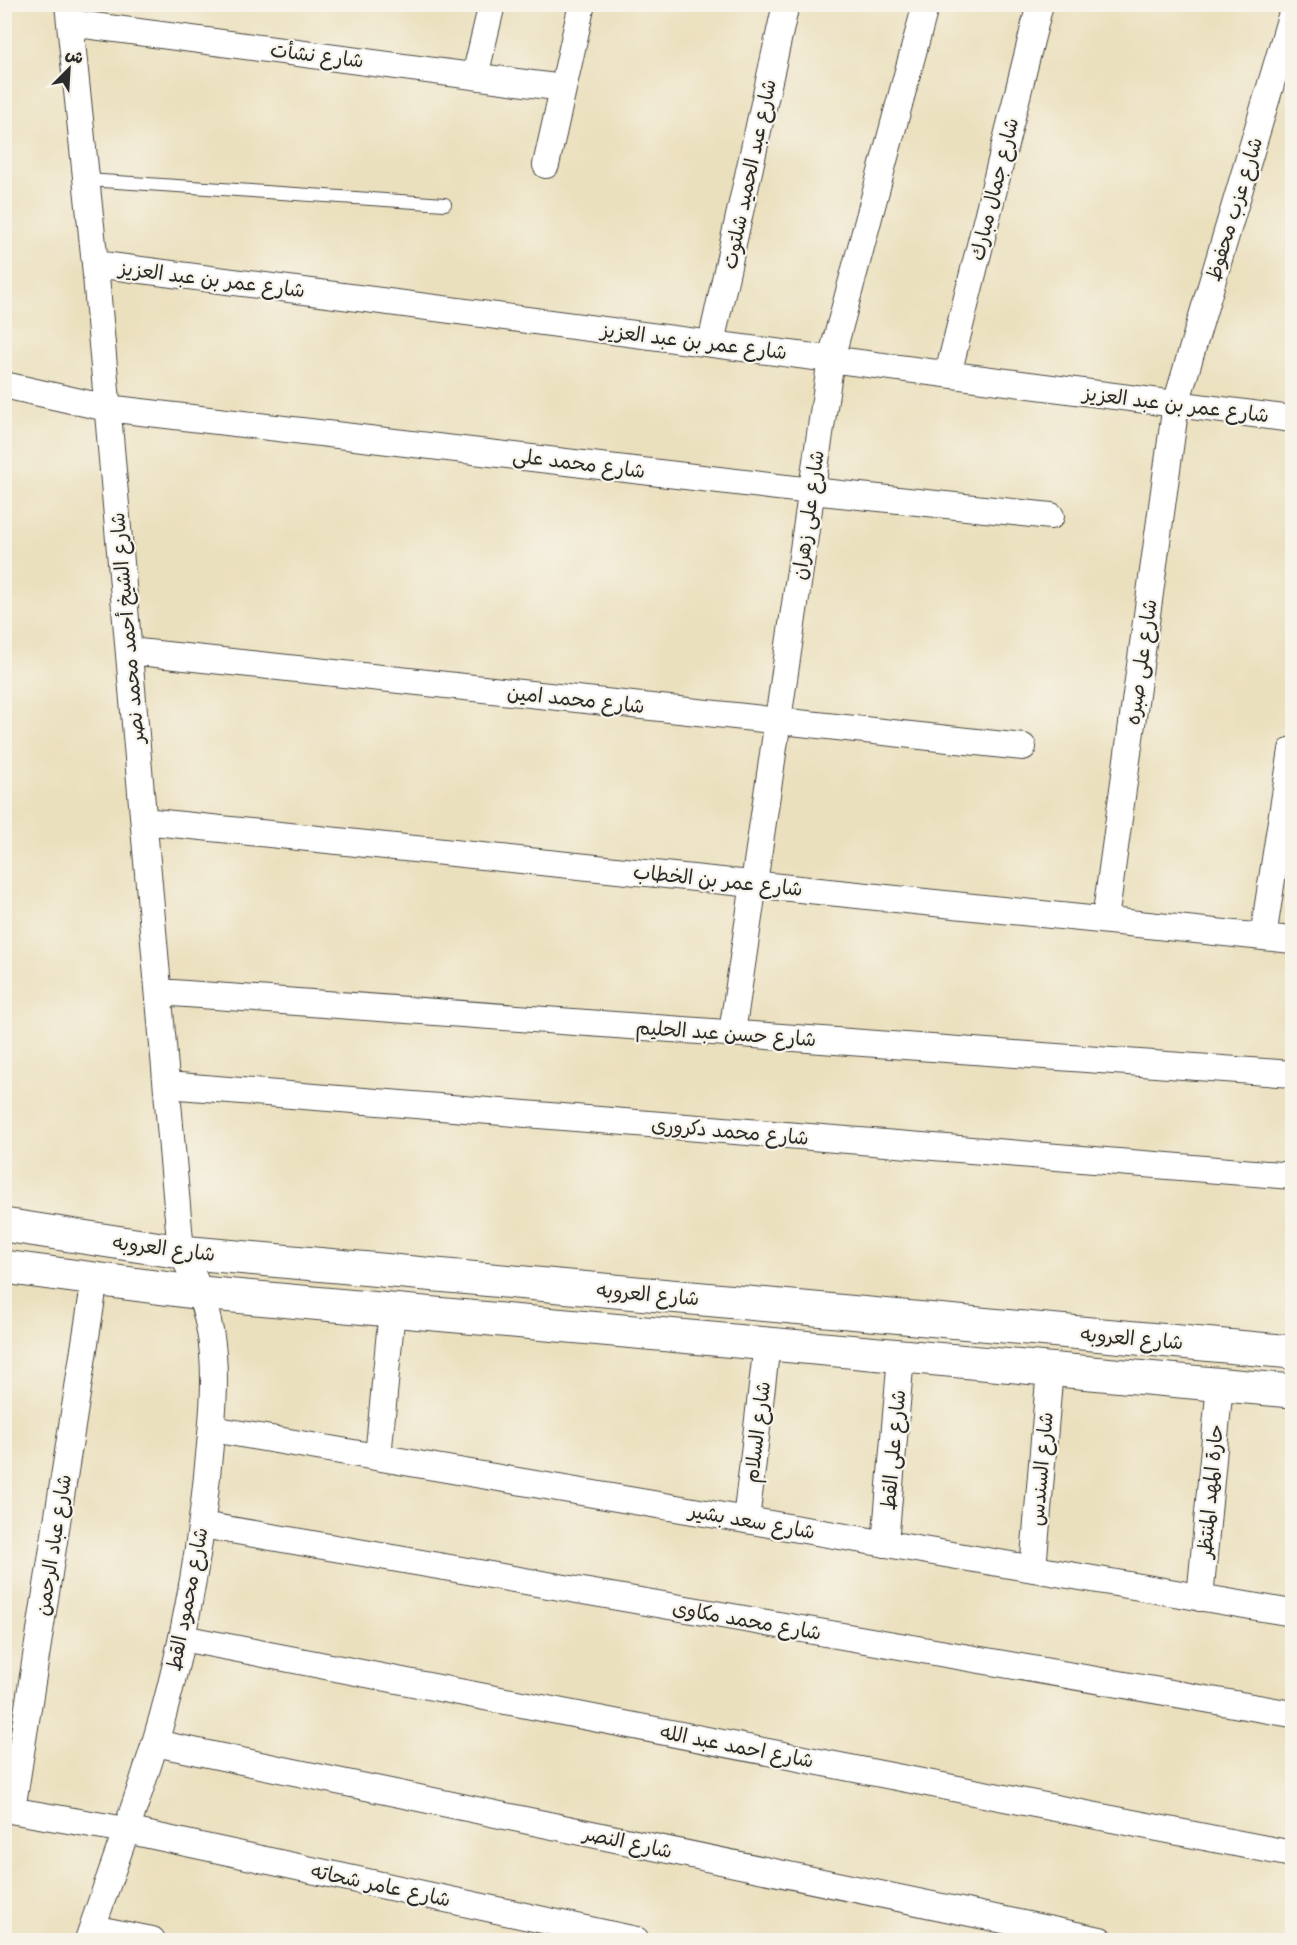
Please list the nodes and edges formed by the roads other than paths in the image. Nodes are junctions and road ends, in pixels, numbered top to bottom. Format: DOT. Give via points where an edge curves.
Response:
graph roads {
  1 [pos="492,4"];
  2 [pos="582,4"];
  3 [pos="786,4"];
  4 [pos="926,4"];
  5 [pos="1041,4"];
  6 [pos="69,14"];
  7 [pos="1293,14"];
  8 [pos="475,76"];
  9 [pos="563,88"];
  10 [pos="546,165"];
  11 [pos="87,180"];
  12 [pos="445,204"];
  13 [pos="95,264"];
  14 [pos="711,343"];
  15 [pos="831,359"];
  16 [pos="948,374"];
  17 [pos="4,385"];
  18 [pos="1176,404"];
  19 [pos="107,408"];
  20 [pos="1293,419"];
  21 [pos="812,491"];
  22 [pos="1051,516"];
  23 [pos="129,651"];
  24 [pos="777,721"];
  25 [pos="1023,747"];
  26 [pos="1293,750"];
  27 [pos="144,821"];
  28 [pos="754,884"];
  29 [pos="1105,920"];
  30 [pos="1263,937"];
  31 [pos="1293,940"];
  32 [pos="159,992"];
  33 [pos="732,1033"];
  34 [pos="1293,1074"];
  35 [pos="167,1085"];
  36 [pos="1293,1176"];
  37 [pos="4,1225"];
  38 [pos="181,1252"];
  39 [pos="4,1267"];
  40 [pos="95,1279"];
  41 [pos="201,1293"];
  42 [pos="392,1310"];
  43 [pos="767,1344"];
  44 [pos="1293,1352"];
  45 [pos="901,1356"];
  46 [pos="1050,1369"];
  47 [pos="1220,1384"];
  48 [pos="1293,1391"];
  49 [pos="212,1429"];
  50 [pos="378,1457"];
  51 [pos="746,1520"];
  52 [pos="202,1526"];
  53 [pos="885,1544"];
  54 [pos="1033,1569"];
  55 [pos="1200,1598"];
  56 [pos="1293,1613"];
  57 [pos="182,1638"];
  58 [pos="1293,1714"];
  59 [pos="155,1743"];
  60 [pos="8,1809"];
  61 [pos="126,1830"];
  62 [pos="1293,1854"];
  63 [pos="90,1934"];
  64 [pos="152,1941"];
  65 [pos="636,1941"];
  66 [pos="1100,1941"];
  1 -- 8 [label="street"];
  2 -- 9 [label="street"];
  3 -- 14 [label="street, شارع عبد الحميد شلتوت"];
  4 -- 15 [label="street, شارع على زهران"];
  5 -- 16 [label="street, شارع جمال مبارك"];
  6 -- 8 [label="street, شارع نشأت"];
  6 -- 11 [label="street, شارع الشيخ أحمد محمد نصر"];
  7 -- 18 [label="street, شارع عزب محفوظ"];
  8 -- 9 [label="street, شارع نشأت"];
  9 -- 10 [label="street"];
  11 -- 12 [label="lane"];
  11 -- 13 [label="street, شارع الشيخ أحمد محمد نصر"];
  13 -- 14 [label="street, شارع عمر بن عبد العزيز"];
  13 -- 19 [label="street, شارع الشيخ أحمد محمد نصر"];
  14 -- 15 [label="street, شارع عمر بن عبد العزيز"];
  15 -- 16 [label="street, شارع عمر بن عبد العزيز"];
  15 -- 21 [label="street, شارع على زهران"];
  16 -- 18 [label="street, شارع عمر بن عبد العزيز"];
  17 -- 19 [label="street, شارع محمد على"];
  18 -- 20 [label="street, شارع عمر بن عبد العزيز"];
  18 -- 29 [label="street, شارع على صبره"];
  19 -- 21 [label="street, شارع محمد على"];
  19 -- 23 [label="street, شارع الشيخ أحمد محمد نصر"];
  21 -- 22 [label="street, شارع محمد على"];
  21 -- 24 [label="street, شارع على زهران"];
  23 -- 24 [label="street, شارع محمد امين"];
  23 -- 27 [label="street, شارع الشيخ أحمد محمد نصر"];
  24 -- 25 [label="street, شارع محمد امين"];
  24 -- 28 [label="street, شارع على زهران"];
  26 -- 30 [label="street"];
  27 -- 28 [label="street, شارع عمر بن الخطاب"];
  27 -- 32 [label="street, شارع الشيخ أحمد محمد نصر"];
  28 -- 29 [label="street, شارع عمر بن الخطاب"];
  28 -- 33 [label="street, شارع على زهران"];
  29 -- 30 [label="street, شارع عمر بن الخطاب"];
  30 -- 31 [label="street, شارع عمر بن الخطاب"];
  32 -- 33 [label="street, شارع حسن عبد الحليم"];
  32 -- 35 [label="street, شارع الشيخ أحمد محمد نصر"];
  33 -- 34 [label="street, شارع حسن عبد الحليم"];
  35 -- 36 [label="street, شارع محمد دكرورى"];
  35 -- 38 [label="street, شارع الشيخ أحمد محمد نصر"];
  37 -- 38 [label="street, شارع العروبه"];
  38 -- 41 [label="street, شارع محمود القط"];
  38 -- 44 [label="street, شارع العروبه"];
  39 -- 40 [label="street, شارع العروبه"];
  40 -- 41 [label="street, شارع العروبه"];
  40 -- 60 [label="street, شارع عباد الرحمن"];
  41 -- 42 [label="street, شارع العروبه"];
  41 -- 49 [label="street, شارع محمود القط" via="215,1367"];
  42 -- 43 [label="street, شارع العروبه"];
  42 -- 50 [label="street"];
  43 -- 45 [label="street, شارع العروبه"];
  43 -- 51 [label="street, شارع السلام"];
  45 -- 46 [label="street, شارع العروبه"];
  45 -- 53 [label="street, شارع على القط"];
  46 -- 47 [label="street, شارع العروبه"];
  46 -- 54 [label="street, شارع السندس"];
  47 -- 48 [label="street, شارع العروبه"];
  47 -- 55 [label="street, حارة المهد المنتظر"];
  49 -- 50 [label="street, شارع سعد بشير"];
  49 -- 52 [label="street, شارع محمود القط"];
  50 -- 51 [label="street, شارع سعد بشير"];
  51 -- 53 [label="street, شارع سعد بشير"];
  52 -- 57 [label="street, شارع محمود القط"];
  52 -- 58 [label="street, شارع محمد مكاوى"];
  53 -- 54 [label="street, شارع سعد بشير"];
  54 -- 55 [label="street, شارع سعد بشير"];
  55 -- 56 [label="street, شارع سعد بشير"];
  57 -- 59 [label="street, شارع محمود القط"];
  57 -- 62 [label="street, شارع احمد عبد الله"];
  59 -- 61 [label="street, شارع محمود القط"];
  59 -- 66 [label="street, شارع النصر"];
  60 -- 61 [label="street, شارع عامر شحاته"];
  61 -- 63 [label="street, شارع محمود القط"];
  61 -- 65 [label="street, شارع عامر شحاته"];
  63 -- 64 [label="street"];
}
